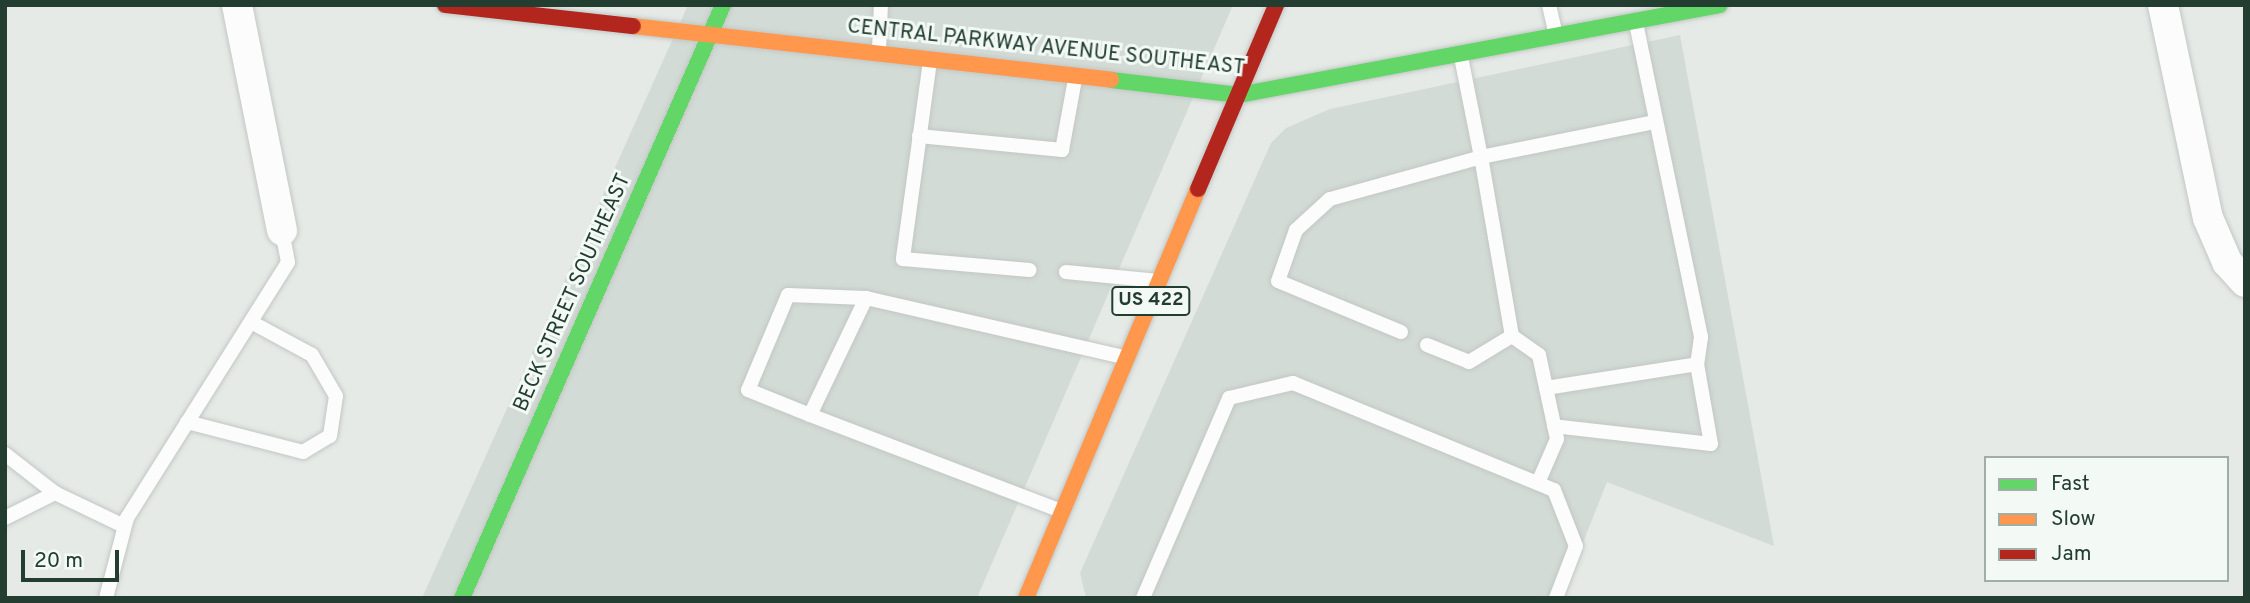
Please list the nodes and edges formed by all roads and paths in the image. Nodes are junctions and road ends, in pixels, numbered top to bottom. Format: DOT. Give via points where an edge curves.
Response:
graph roads {
  1 [pos="237,5"];
  2 [pos="445,5"];
  3 [pos="701,5"];
  4 [pos="723,5"];
  5 [pos="881,5"];
  6 [pos="1276,5"];
  7 [pos="1549,5"];
  8 [pos="1720,5"];
  9 [pos="2163,5"];
  10 [pos="1636,22"];
  11 [pos="710,33"];
  12 [pos="1556,38"];
  13 [pos="879,50"];
  14 [pos="931,57"];
  15 [pos="1461,57"];
  16 [pos="1076,75"];
  17 [pos="1239,95"];
  18 [pos="1655,122"];
  19 [pos="919,136"];
  20 [pos="1480,157"];
  21 [pos="282,231"];
  22 [pos="1030,270"];
  23 [pos="1066,272"];
  24 [pos="1160,281"];
  25 [pos="2245,282"];
  26 [pos="866,298"];
  27 [pos="251,322"];
  28 [pos="1401,332"];
  29 [pos="1511,336"];
  30 [pos="1427,345"];
  31 [pos="1127,358"];
  32 [pos="1697,365"];
  33 [pos="1546,387"];
  34 [pos="810,415"];
  35 [pos="187,422"];
  36 [pos="1554,426"];
  37 [pos="5,454"];
  38 [pos="1538,483"];
  39 [pos="55,493"];
  40 [pos="1062,512"];
  41 [pos="5,518"];
  42 [pos="124,526"];
  43 [pos="106,598"];
  44 [pos="462,598"];
  45 [pos="1026,598"];
  46 [pos="1143,598"];
  47 [pos="1556,598"];
  1 -- 21 [label="street"];
  2 -- 11 [label="street, CENTRAL PARKWAY AVENUE SOUTHEAST"];
  3 -- 11 [label="street"];
  4 -- 11 [label="street, BECK STREET SOUTHEAST"];
  5 -- 13 [label="lane"];
  6 -- 17 [label="street, US 422"];
  7 -- 12 [label="lane"];
  8 -- 10 [label="street, CENTRAL PARKWAY AVENUE SOUTHEAST"];
  9 -- 25 [label="street" via="2208,218 2227,262"];
  10 -- 12 [label="street, CENTRAL PARKWAY AVENUE SOUTHEAST"];
  10 -- 18 [label="lane"];
  11 -- 13 [label="street, CENTRAL PARKWAY AVENUE SOUTHEAST"];
  11 -- 44 [label="street, BECK STREET SOUTHEAST"];
  12 -- 15 [label="street, CENTRAL PARKWAY AVENUE SOUTHEAST"];
  13 -- 14 [label="street, CENTRAL PARKWAY AVENUE SOUTHEAST"];
  14 -- 16 [label="street, CENTRAL PARKWAY AVENUE SOUTHEAST"];
  14 -- 19 [label="lane"];
  15 -- 17 [label="street, CENTRAL PARKWAY AVENUE SOUTHEAST"];
  15 -- 20 [label="lane"];
  16 -- 17 [label="street, CENTRAL PARKWAY AVENUE SOUTHEAST"];
  16 -- 19 [label="lane" via="1062,150"];
  17 -- 24 [label="street, US 422"];
  18 -- 20 [label="lane"];
  18 -- 32 [label="lane" via="1701,337"];
  19 -- 22 [label="lane" via="903,259"];
  20 -- 28 [label="lane" via="1330,199 1296,230 1278,281"];
  20 -- 29 [label="lane"];
  21 -- 27 [label="lane" via="288,262"];
  23 -- 24 [label="lane"];
  24 -- 31 [label="street, US 422"];
  26 -- 31 [label="lane"];
  26 -- 34 [label="lane"];
  26 -- 34 [label="lane" via="788,295 748,390"];
  27 -- 35 [label="lane"];
  27 -- 35 [label="lane" via="312,355 335,396 330,436 303,452"];
  29 -- 30 [label="lane" via="1469,362"];
  29 -- 33 [label="lane" via="1539,355"];
  31 -- 40 [label="street, US 422"];
  32 -- 33 [label="lane"];
  32 -- 36 [label="lane" via="1711,444"];
  33 -- 36 [label="lane"];
  34 -- 40 [label="lane"];
  35 -- 42 [label="lane"];
  36 -- 38 [label="lane" via="1557,439"];
  37 -- 39 [label="lane"];
  38 -- 46 [label="lane" via="1293,383 1229,398"];
  38 -- 47 [label="lane" via="1554,490 1576,546"];
  39 -- 41 [label="lane"];
  39 -- 42 [label="lane"];
  40 -- 45 [label="street, US 422"];
  42 -- 43 [label="lane"];
}
